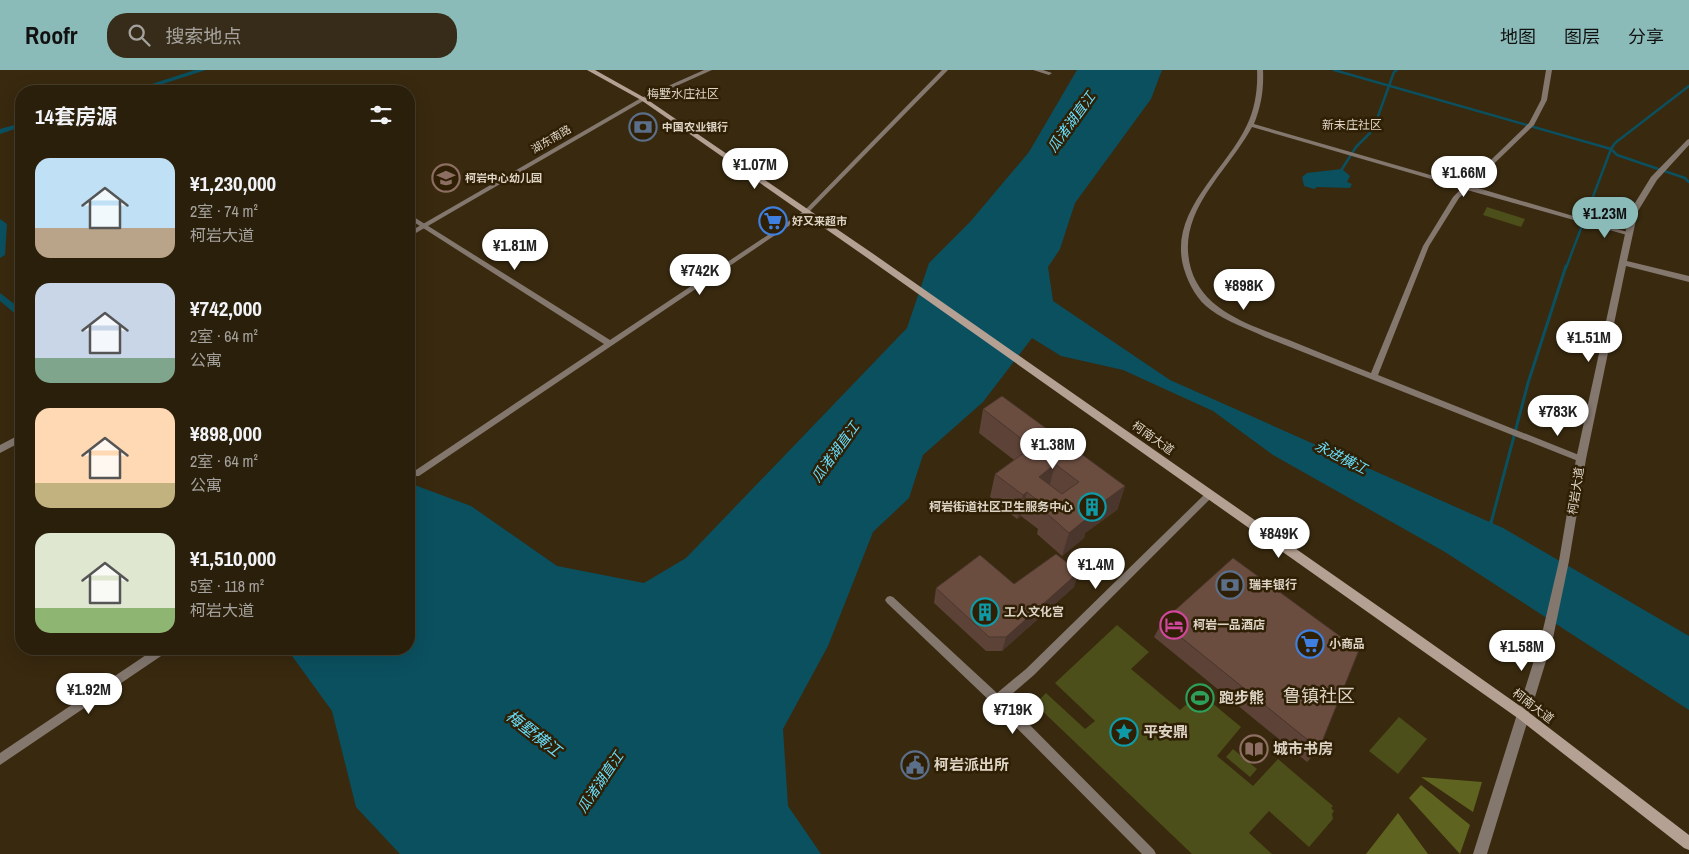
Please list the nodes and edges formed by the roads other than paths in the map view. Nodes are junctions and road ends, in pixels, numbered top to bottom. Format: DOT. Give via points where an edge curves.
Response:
graph roads {
  1 [pos="590,70"];
  2 [pos="709,70"];
  3 [pos="945,70"];
  4 [pos="1036,70"];
  5 [pos="1260,70"];
  6 [pos="1549,70"];
  7 [pos="1049,73"];
  8 [pos="643,99"];
  9 [pos="1532,124"];
  10 [pos="1250,125"];
  11 [pos="1689,142"];
  12 [pos="1342,152"];
  13 [pos="1466,187"];
  14 [pos="806,212"];
  15 [pos="415,220"];
  16 [pos="425,226"];
  17 [pos="415,232"];
  18 [pos="1629,234"];
  19 [pos="1622,262"];
  20 [pos="1689,279"];
  21 [pos="610,344"];
  22 [pos="1373,377"];
  23 [pos="15,441"];
  24 [pos="0,449"];
  25 [pos="1581,459"];
  26 [pos="416,474"];
  27 [pos="1209,495"];
  28 [pos="890,600"];
  29 [pos="154,655"];
  30 [pos="997,700"];
  31 [pos="1523,715"];
  32 [pos="0,760"];
  33 [pos="1689,843"];
  34 [pos="1150,854"];
  35 [pos="1480,854"];
  1 -- 8 [label="main road, 柯南大道"];
  2 -- 8 [label="street, 湖东南路"];
  3 -- 14 [label="street"];
  4 -- 7 [label="street"];
  5 -- 10 [label="street" via="1262,82"];
  6 -- 9 [label="street" via="1544,100"];
  8 -- 14 [label="main road, 柯南大道"];
  8 -- 16 [label="street, 湖东南路"];
  9 -- 13 [label="street"];
  10 -- 12 [label="street"];
  10 -- 22 [label="street" via="1186,226 1183,246 1186,270 1196,292 1226,315"];
  11 -- 18 [label="street, 柯岩大道" via="1654,179 1634,211"];
  12 -- 13 [label="street"];
  13 -- 18 [label="street"];
  13 -- 22 [label="street" via="1456,197 1426,246"];
  14 -- 21 [label="street"];
  14 -- 27 [label="main road, 柯南大道"];
  15 -- 16 [label="street"];
  16 -- 17 [label="street, 湖东南路"];
  16 -- 21 [label="street"];
  18 -- 19 [label="street, 柯岩大道"];
  19 -- 20 [label="street"];
  19 -- 25 [label="street, 柯岩大道"];
  21 -- 26 [label="street"];
  22 -- 25 [label="street"];
  23 -- 24 [label="street"];
  25 -- 31 [label="street, 柯岩大道" via="1547,638"];
  27 -- 30 [label="street" via="1030,672"];
  27 -- 31 [label="main road, 柯南大道"];
  28 -- 30 [label="street"];
  29 -- 32 [label="street"];
  30 -- 34 [label="street"];
  31 -- 33 [label="main road, 柯南大道"];
  31 -- 35 [label="street, 柯岩大道"];
}
